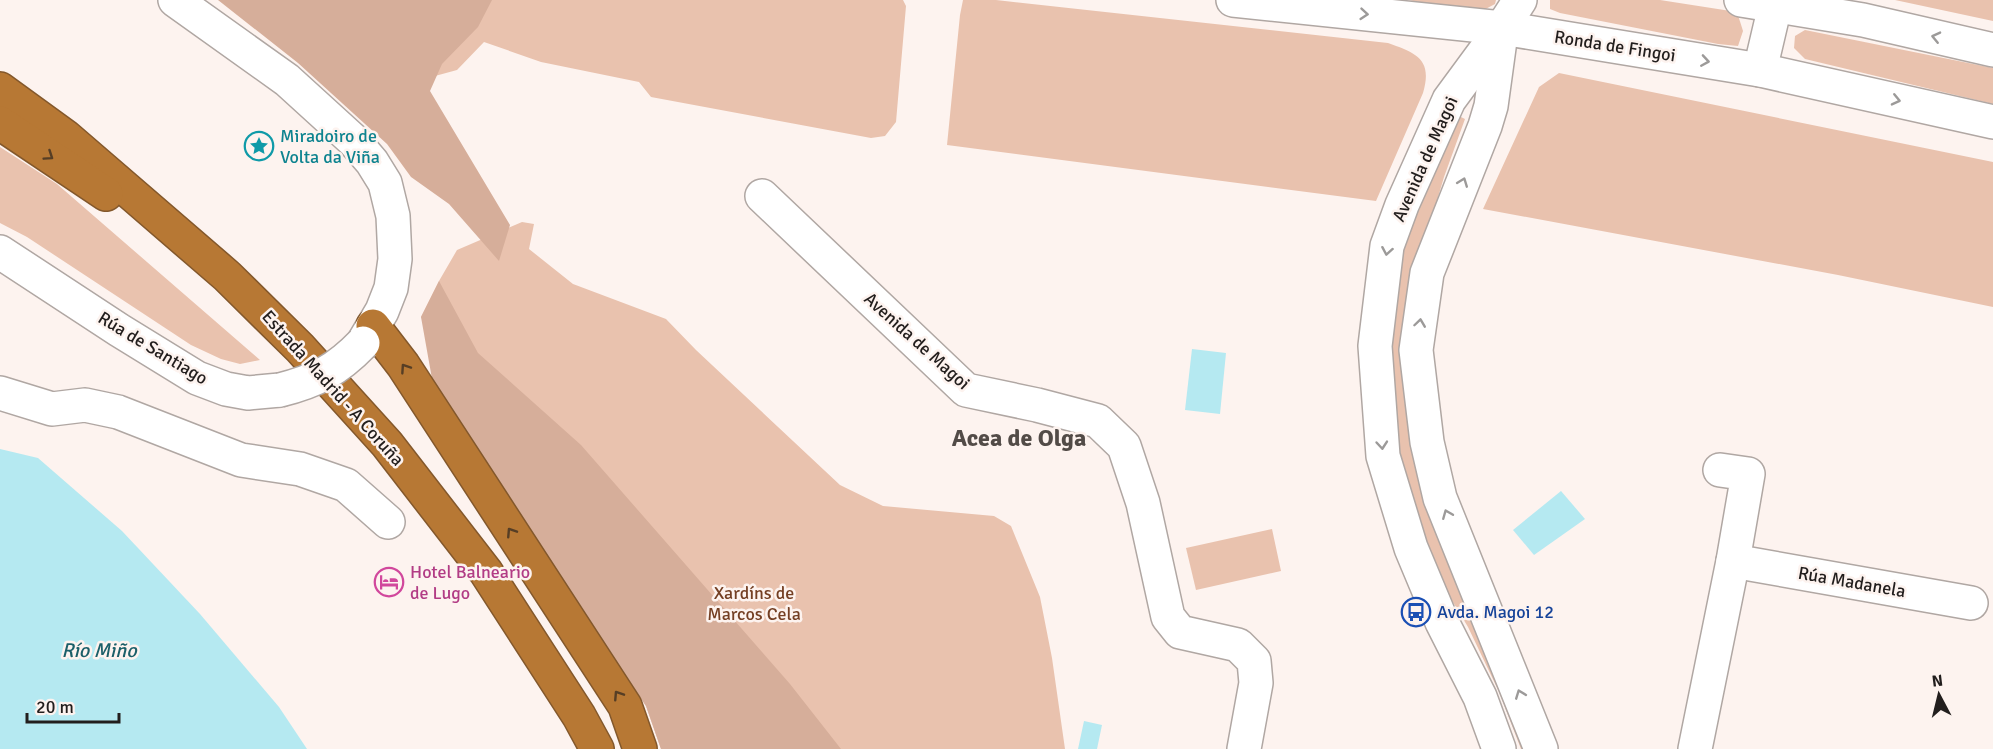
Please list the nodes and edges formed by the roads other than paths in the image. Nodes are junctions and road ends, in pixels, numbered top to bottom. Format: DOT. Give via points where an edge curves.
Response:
graph roads {
  1 [pos="175,0"];
  2 [pos="1233,0"];
  3 [pos="1520,0"];
  4 [pos="1741,0"];
  5 [pos="1775,6"];
  6 [pos="1502,28"];
  7 [pos="1993,50"];
  8 [pos="1760,70"];
  9 [pos="0,89"];
  10 [pos="1993,122"];
  11 [pos="0,123"];
  12 [pos="762,196"];
  13 [pos="0,252"];
  14 [pos="227,276"];
  15 [pos="368,334"];
  16 [pos="0,393"];
  17 [pos="1720,470"];
  18 [pos="388,522"];
  19 [pos="1733,561"];
  20 [pos="1971,603"];
  21 [pos="597,749"];
  22 [pos="640,749"];
  23 [pos="1244,749"];
  24 [pos="1499,749"];
  25 [pos="1541,749"];
  26 [pos="1695,749"];
  1 -- 15 [label="street, Rúa de Santiago" via="287,80 354,141 385,183 393,216 395,259 391,288"];
  2 -- 6 [label="street, Ronda de Fingoi, one-way"];
  3 -- 6 [label="street"];
  4 -- 5 [label="street"];
  7 -- 5 [label="street, one-way"];
  5 -- 8 [label="street"];
  6 -- 8 [label="street, Ronda de Fingoi, one-way"];
  6 -- 24 [label="street, Avenida de Magoi, one-way" via="1449,100 1402,205 1387,246 1375,346 1383,456 1408,538 1442,622 1480,697"];
  25 -- 6 [label="street, one-way" via="1440,498 1427,442 1416,350 1427,273 1488,116"];
  8 -- 10 [label="street, Ronda de Fingoi, one-way"];
  9 -- 14 [label="highway, Estrada Madrid - A Coruña" via="66,137"];
  11 -- 14 [label="highway, one-way"];
  12 -- 23 [label="street, Avenida de Magoi" via="966,390 1098,421 1124,446 1143,503 1168,617 1180,632 1238,645 1254,661 1256,683"];
  13 -- 15 [label="street, Rúa de Santiago, bridge" via="197,378 226,389 248,393 307,383 347,360"];
  14 -- 21 [label="highway, Estrada Madrid - A Coruña" via="300,348 387,444 486,572"];
  22 -- 15 [label="highway, one-way" via="625,706 403,365"];
  16 -- 18 [label="street" via="52,410 85,405 118,412 241,460 300,469 346,485"];
  17 -- 19 [label="street" via="1748,474"];
  19 -- 20 [label="street, Rúa Madanela"];
  19 -- 26 [label="street"];
}
